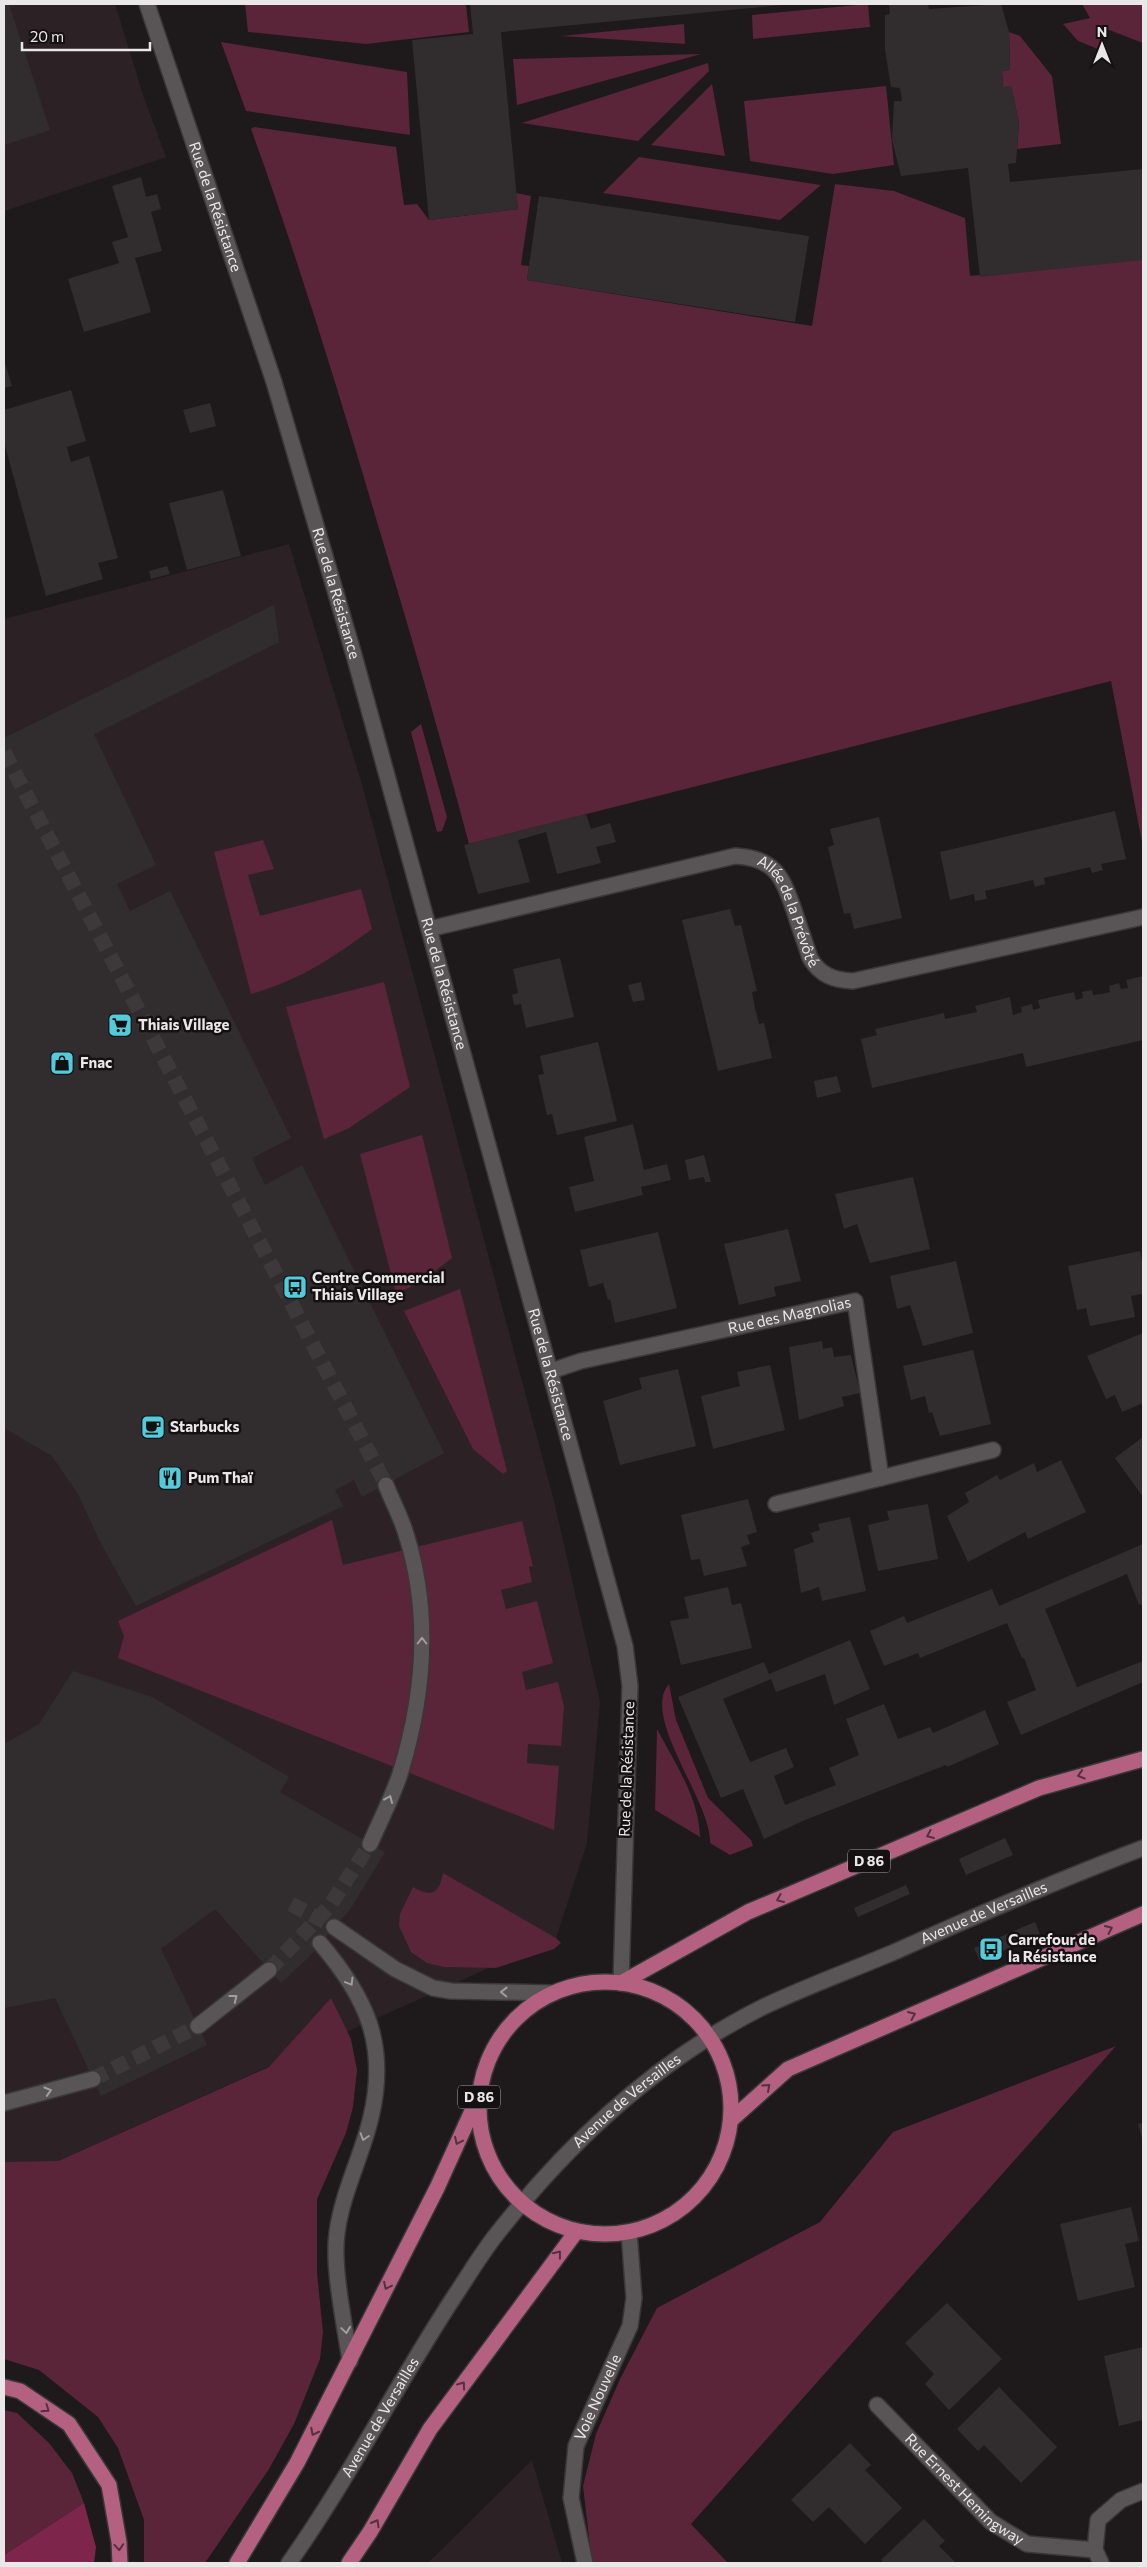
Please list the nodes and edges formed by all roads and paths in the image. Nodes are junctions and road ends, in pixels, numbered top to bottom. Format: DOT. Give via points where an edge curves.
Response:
graph roads {
  1 [pos="147,4"];
  2 [pos="1143,917"];
  3 [pos="429,929"];
  4 [pos="551,1371"];
  5 [pos="993,1450"];
  6 [pos="881,1478"];
  7 [pos="386,1485"];
  8 [pos="776,1504"];
  9 [pos="1143,1759"];
  10 [pos="370,1844"];
  11 [pos="1143,1848"];
  12 [pos="1143,1914"];
  13 [pos="334,1927"];
  14 [pos="320,1944"];
  15 [pos="270,1970"];
  16 [pos="621,1983"];
  17 [pos="553,1993"];
  18 [pos="198,2026"];
  19 [pos="710,2037"];
  20 [pos="93,2079"];
  21 [pos="479,2096"];
  22 [pos="4,2103"];
  23 [pos="731,2120"];
  24 [pos="522,2204"];
  25 [pos="576,2232"];
  26 [pos="629,2232"];
  27 [pos="350,2361"];
  28 [pos="4,2387"];
  29 [pos="877,2405"];
  30 [pos="1143,2491"];
  31 [pos="1098,2557"];
  32 [pos="120,2563"];
  33 [pos="237,2563"];
  34 [pos="289,2563"];
  35 [pos="349,2563"];
  36 [pos="585,2563"];
  1 -- 3 [label="street, Rue de la Résistance" via="274,382 354,655"];
  2 -- 3 [label="street, Allée de la Prévôté" via="853,981 838,980 816,968 810,958 781,876 765,862 735,856"];
  3 -- 4 [label="street, Rue de la Résistance"];
  4 -- 6 [label="street, Rue des Magnolias" via="581,1361 856,1301"];
  4 -- 16 [label="street, Rue de la Résistance" via="616,1608 630,1686"];
  5 -- 6 [label="street"];
  6 -- 8 [label="street"];
  10 -- 7 [label="street, one-way" via="399,1776 417,1711 423,1642 418,1589 406,1534"];
  9 -- 16 [label="main road, D 86, one-way" via="1039,1788 748,1912"];
  11 -- 19 [label="street, Avenue de Versailles" via="1065,1877 784,1998"];
  23 -- 12 [label="main road, one-way" via="788,2069"];
  17 -- 13 [label="street, one-way" via="433,1988 395,1969"];
  14 -- 27 [label="street, one-way" via="341,1968 363,2005 374,2036 378,2064 371,2116 336,2234 337,2266"];
  18 -- 15 [label="street, one-way"];
  16 -- 17 [label="main road, D 86" via="590,1984"];
  16 -- 19 [label="main road, D 86" via="663,1996 682,2008"];
  17 -- 21 [label="main road, D 86" via="524,2011 502,2035 486,2064"];
  19 -- 23 [label="main road, D 86" via="728,2079"];
  19 -- 24 [label="street, Avenue de Versailles" via="639,2086 607,2113 570,2148"];
  22 -- 20 [label="street, one-way"];
  21 -- 24 [label="main road, D 86" via="479,2126 487,2155 502,2182"];
  21 -- 27 [label="main road, D 86, one-way" via="437,2188"];
  23 -- 26 [label="main road, D 86" via="724,2151 709,2180 687,2204 660,2222"];
  24 -- 25 [label="main road, D 86" via="547,2221"];
  24 -- 34 [label="street, Avenue de Versailles" via="496,2235 412,2362"];
  25 -- 26 [label="main road, D 86" via="602,2235"];
  35 -- 25 [label="main road, one-way" via="430,2428"];
  26 -- 36 [label="street, Voie Nouvelle" via="634,2298 630,2326 576,2446 571,2498"];
  27 -- 33 [label="main road, D 86, one-way" via="297,2463"];
  28 -- 32 [label="main road, one-way" via="20,2391 69,2424 109,2485"];
  29 -- 31 [label="street, Rue Ernest Hemingway" via="991,2522 1027,2544"];
  30 -- 31 [label="street, Rue Ernest Hemingway" via="1121,2500 1098,2520"];
}
